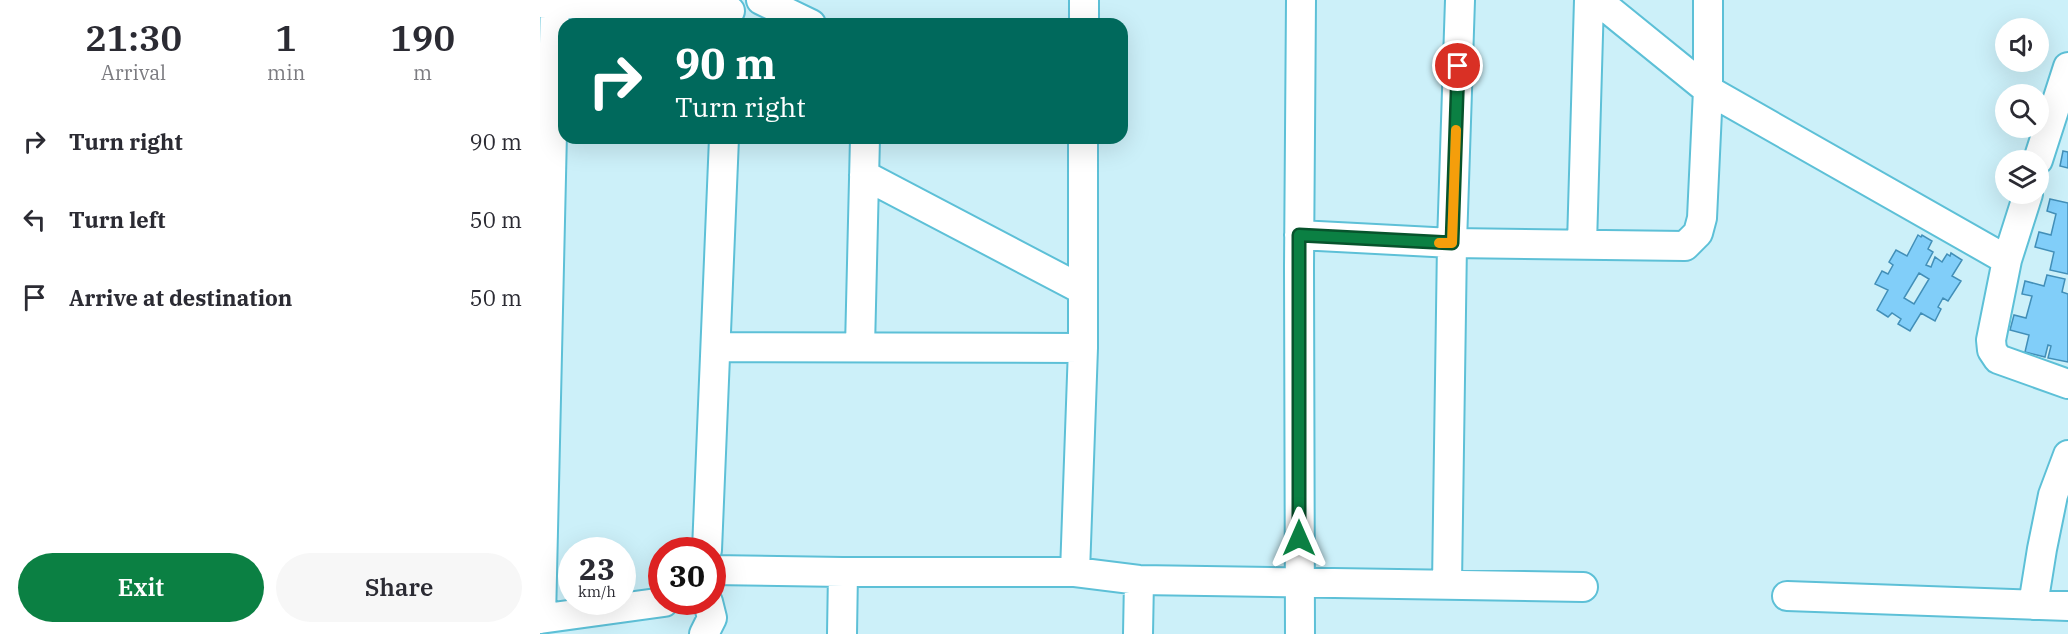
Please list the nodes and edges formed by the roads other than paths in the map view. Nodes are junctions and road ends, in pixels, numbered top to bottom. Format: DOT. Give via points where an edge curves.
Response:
graph roads {
  1 [pos="761,0"];
  2 [pos="1084,0"];
  3 [pos="1301,0"];
  4 [pos="1460,0"];
  5 [pos="1589,0"];
  6 [pos="1597,0"];
  7 [pos="1708,0"];
  8 [pos="550,2"];
  9 [pos="730,12"];
  10 [pos="798,18"];
  11 [pos="1084,18"];
  12 [pos="2068,67"];
  13 [pos="1708,90"];
  14 [pos="724,144"];
  15 [pos="865,144"];
  16 [pos="1078,144"];
  17 [pos="2041,150"];
  18 [pos="864,175"];
  19 [pos="2025,204"];
  20 [pos="1299,235"];
  21 [pos="1452,243"];
  22 [pos="1582,244"];
  23 [pos="2007,260"];
  24 [pos="1083,290"];
  25 [pos="716,347"];
  26 [pos="860,347"];
  27 [pos="1083,348"];
  28 [pos="2068,384"];
  29 [pos="2068,455"];
  30 [pos="708,537"];
  31 [pos="726,570"];
  32 [pos="843,572"];
  33 [pos="1075,572"];
  34 [pos="1138,580"];
  35 [pos="1300,583"];
  36 [pos="1447,584"];
  37 [pos="1583,587"];
  38 [pos="1787,596"];
  39 [pos="648,604"];
  40 [pos="2034,605"];
  41 [pos="2068,606"];
  42 [pos="540,619"];
  43 [pos="842,634"];
  44 [pos="1138,634"];
  45 [pos="1300,634"];
  1 -- 10 [label="street"];
  2 -- 11 [label="street"];
  3 -- 20 [label="street"];
  4 -- 21 [label="street"];
  5 -- 22 [label="street"];
  6 -- 13 [label="street"];
  7 -- 13 [label="street"];
  8 -- 9 [label="street"];
  8 -- 42 [label="street"];
  12 -- 17 [label="street"];
  13 -- 22 [label="street" via="1698,233 1685,246"];
  13 -- 23 [label="street"];
  14 -- 25 [label="street"];
  15 -- 18 [label="street"];
  16 -- 24 [label="street"];
  18 -- 24 [label="street"];
  18 -- 26 [label="street"];
  19 -- 23 [label="street"];
  20 -- 21 [label="street"];
  20 -- 35 [label="street"];
  21 -- 22 [label="street"];
  21 -- 36 [label="street"];
  23 -- 28 [label="street" via="1992,350 1998,359"];
  24 -- 27 [label="street"];
  25 -- 26 [label="street"];
  25 -- 30 [label="street"];
  26 -- 27 [label="street"];
  27 -- 33 [label="street"];
  29 -- 40 [label="street" via="2053,495"];
  31 -- 32 [label="street"];
  32 -- 33 [label="street"];
  32 -- 43 [label="street"];
  33 -- 34 [label="street"];
  34 -- 35 [label="street"];
  34 -- 44 [label="street"];
  35 -- 36 [label="street"];
  35 -- 45 [label="street"];
  36 -- 37 [label="street"];
  38 -- 40 [label="street"];
  39 -- 42 [label="street"];
  40 -- 41 [label="street"];
}
